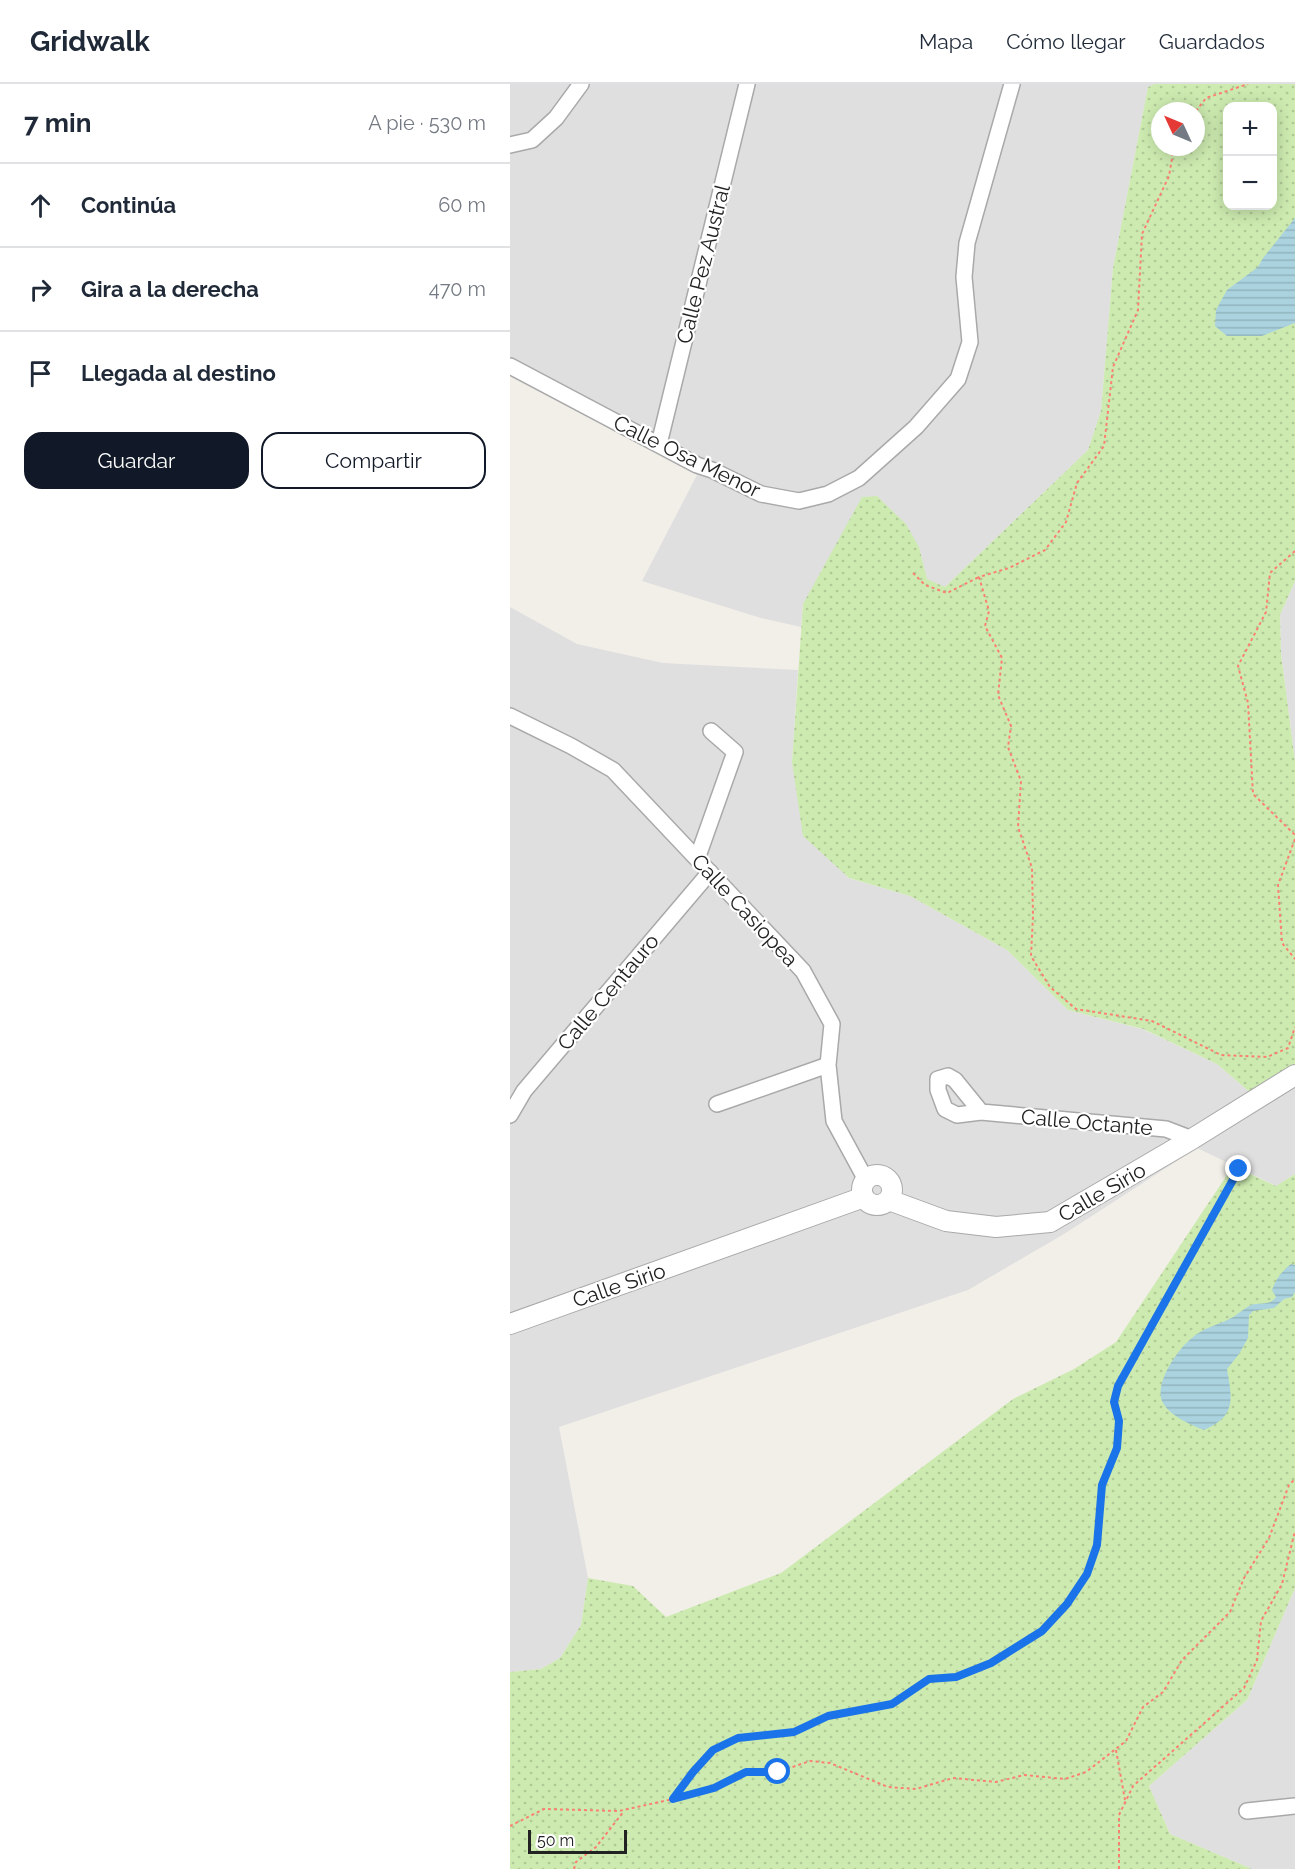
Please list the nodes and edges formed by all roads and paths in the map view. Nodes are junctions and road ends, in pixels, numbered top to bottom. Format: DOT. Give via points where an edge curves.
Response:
graph roads {
  1 [pos="581,84"];
  2 [pos="747,84"];
  3 [pos="1012,84"];
  4 [pos="1248,84"];
  5 [pos="1203,102"];
  6 [pos="510,145"];
  7 [pos="1172,156"];
  8 [pos="510,366"];
  9 [pos="659,444"];
  10 [pos="1295,551"];
  11 [pos="913,573"];
  12 [pos="979,577"];
  13 [pos="510,716"];
  14 [pos="711,731"];
  15 [pos="1295,837"];
  16 [pos="697,858"];
  17 [pos="710,872"];
  18 [pos="1295,959"];
  19 [pos="1295,1027"];
  20 [pos="828,1065"];
  21 [pos="1295,1075"];
  22 [pos="717,1104"];
  23 [pos="981,1112"];
  24 [pos="510,1114"];
  25 [pos="1192,1139"];
  26 [pos="1239,1169"];
  27 [pos="865,1189"];
  28 [pos="510,1324"];
  29 [pos="1295,1479"];
  30 [pos="1295,1531"];
  31 [pos="1116,1750"];
  32 [pos="673,1799"];
  33 [pos="1125,1802"];
  34 [pos="1295,1806"];
  35 [pos="625,1809"];
  36 [pos="1247,1811"];
  37 [pos="510,1826"];
  38 [pos="574,1869"];
  39 [pos="1119,1869"];
  1 -- 6 [label="street" via="556,118 532,140"];
  2 -- 9 [label="street, Calle Pez Austral"];
  3 -- 9 [label="street, Calle Osa Menor" via="967,243 964,277 970,342 958,379 916,427 859,477 828,494 799,501 761,494"];
  4 -- 5 [label="path"];
  7 -- 12 [label="path" via="1169,176 1142,234 1138,310 1113,367 1104,446 1077,483 1066,522 1045,550 1009,568"];
  8 -- 9 [label="street, Calle Osa Menor"];
  10 -- 15 [label="path" via="1270,573 1266,612 1238,666 1248,704 1253,794"];
  11 -- 12 [label="path" via="925,585 947,593"];
  12 -- 19 [label="path" via="989,611 985,626 1002,658 998,694 1011,726 1008,747 1021,781 1018,827 1032,868 1031,956 1050,987 1076,1009 1152,1021 1221,1055 1267,1057 1288,1048"];
  13 -- 16 [label="street, Calle Casiopea" via="613,770"];
  14 -- 16 [label="street" via="735,752"];
  15 -- 18 [label="path" via="1278,885 1282,942"];
  16 -- 17 [label="street, Calle Casiopea"];
  17 -- 20 [label="street, Calle Casiopea" via="803,971 832,1024"];
  17 -- 24 [label="street, Calle Centauro" via="524,1091"];
  20 -- 22 [label="street"];
  20 -- 27 [label="street, Calle Casiopea" via="834,1121"];
  21 -- 25 [label="street, Calle Sirio"];
  23 -- 25 [label="street, Calle Octante" via="1166,1129"];
  25 -- 27 [label="street, Calle Sirio" via="1050,1222 996,1227 946,1221 889,1200 879,1205 868,1202"];
  26 -- 32 [label="path" via="1118,1386 1114,1402 1119,1421 1117,1448 1102,1485 1097,1545 1087,1574 1067,1604 1042,1631 991,1663 956,1677 929,1679 892,1704 828,1716 794,1732 738,1738 713,1750"];
  27 -- 28 [label="street, Calle Sirio"];
  29 -- 31 [label="path" via="1230,1612 1182,1660 1163,1692 1143,1707 1126,1741"];
  30 -- 33 [label="path" via="1282,1584 1261,1621 1257,1660 1244,1688 1133,1786"];
  31 -- 32 [label="path" via="1086,1772 1065,1779 1024,1775 996,1782 953,1778 916,1789 888,1787 830,1763 810,1761 778,1772 746,1772 714,1788"];
  31 -- 33 [label="path"];
  32 -- 35 [label="path"];
  33 -- 39 [label="path" via="1119,1815"];
  34 -- 36 [label="street"];
  35 -- 37 [label="path" via="544,1809"];
  35 -- 38 [label="path" via="596,1847 576,1862"];
}
